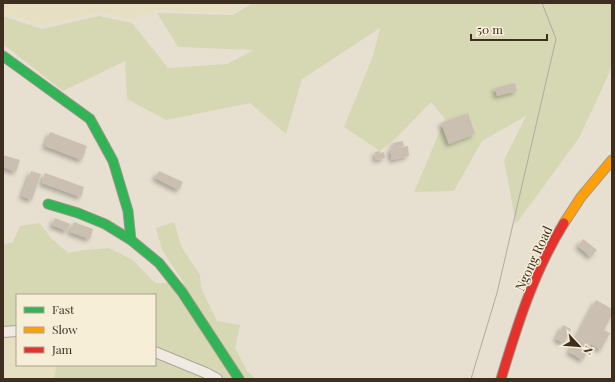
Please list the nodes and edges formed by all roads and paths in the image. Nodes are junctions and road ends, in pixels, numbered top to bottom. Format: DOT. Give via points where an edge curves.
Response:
graph roads {
  1 [pos="3,56"];
  2 [pos="612,160"];
  3 [pos="48,204"];
  4 [pos="131,240"];
  5 [pos="16,331"];
  6 [pos="3,332"];
  7 [pos="156,352"];
  8 [pos="217,379"];
  9 [pos="239,379"];
  10 [pos="501,379"];
  1 -- 4 [label="street" via="90,119 113,161 128,211"];
  2 -- 10 [label="street, Ngong Road" via="573,209 550,248 527,300"];
  3 -- 4 [label="street" via="105,224"];
  4 -- 9 [label="street" via="159,263 178,286"];
  5 -- 6 [label="street"];
  7 -- 8 [label="street"];
}
